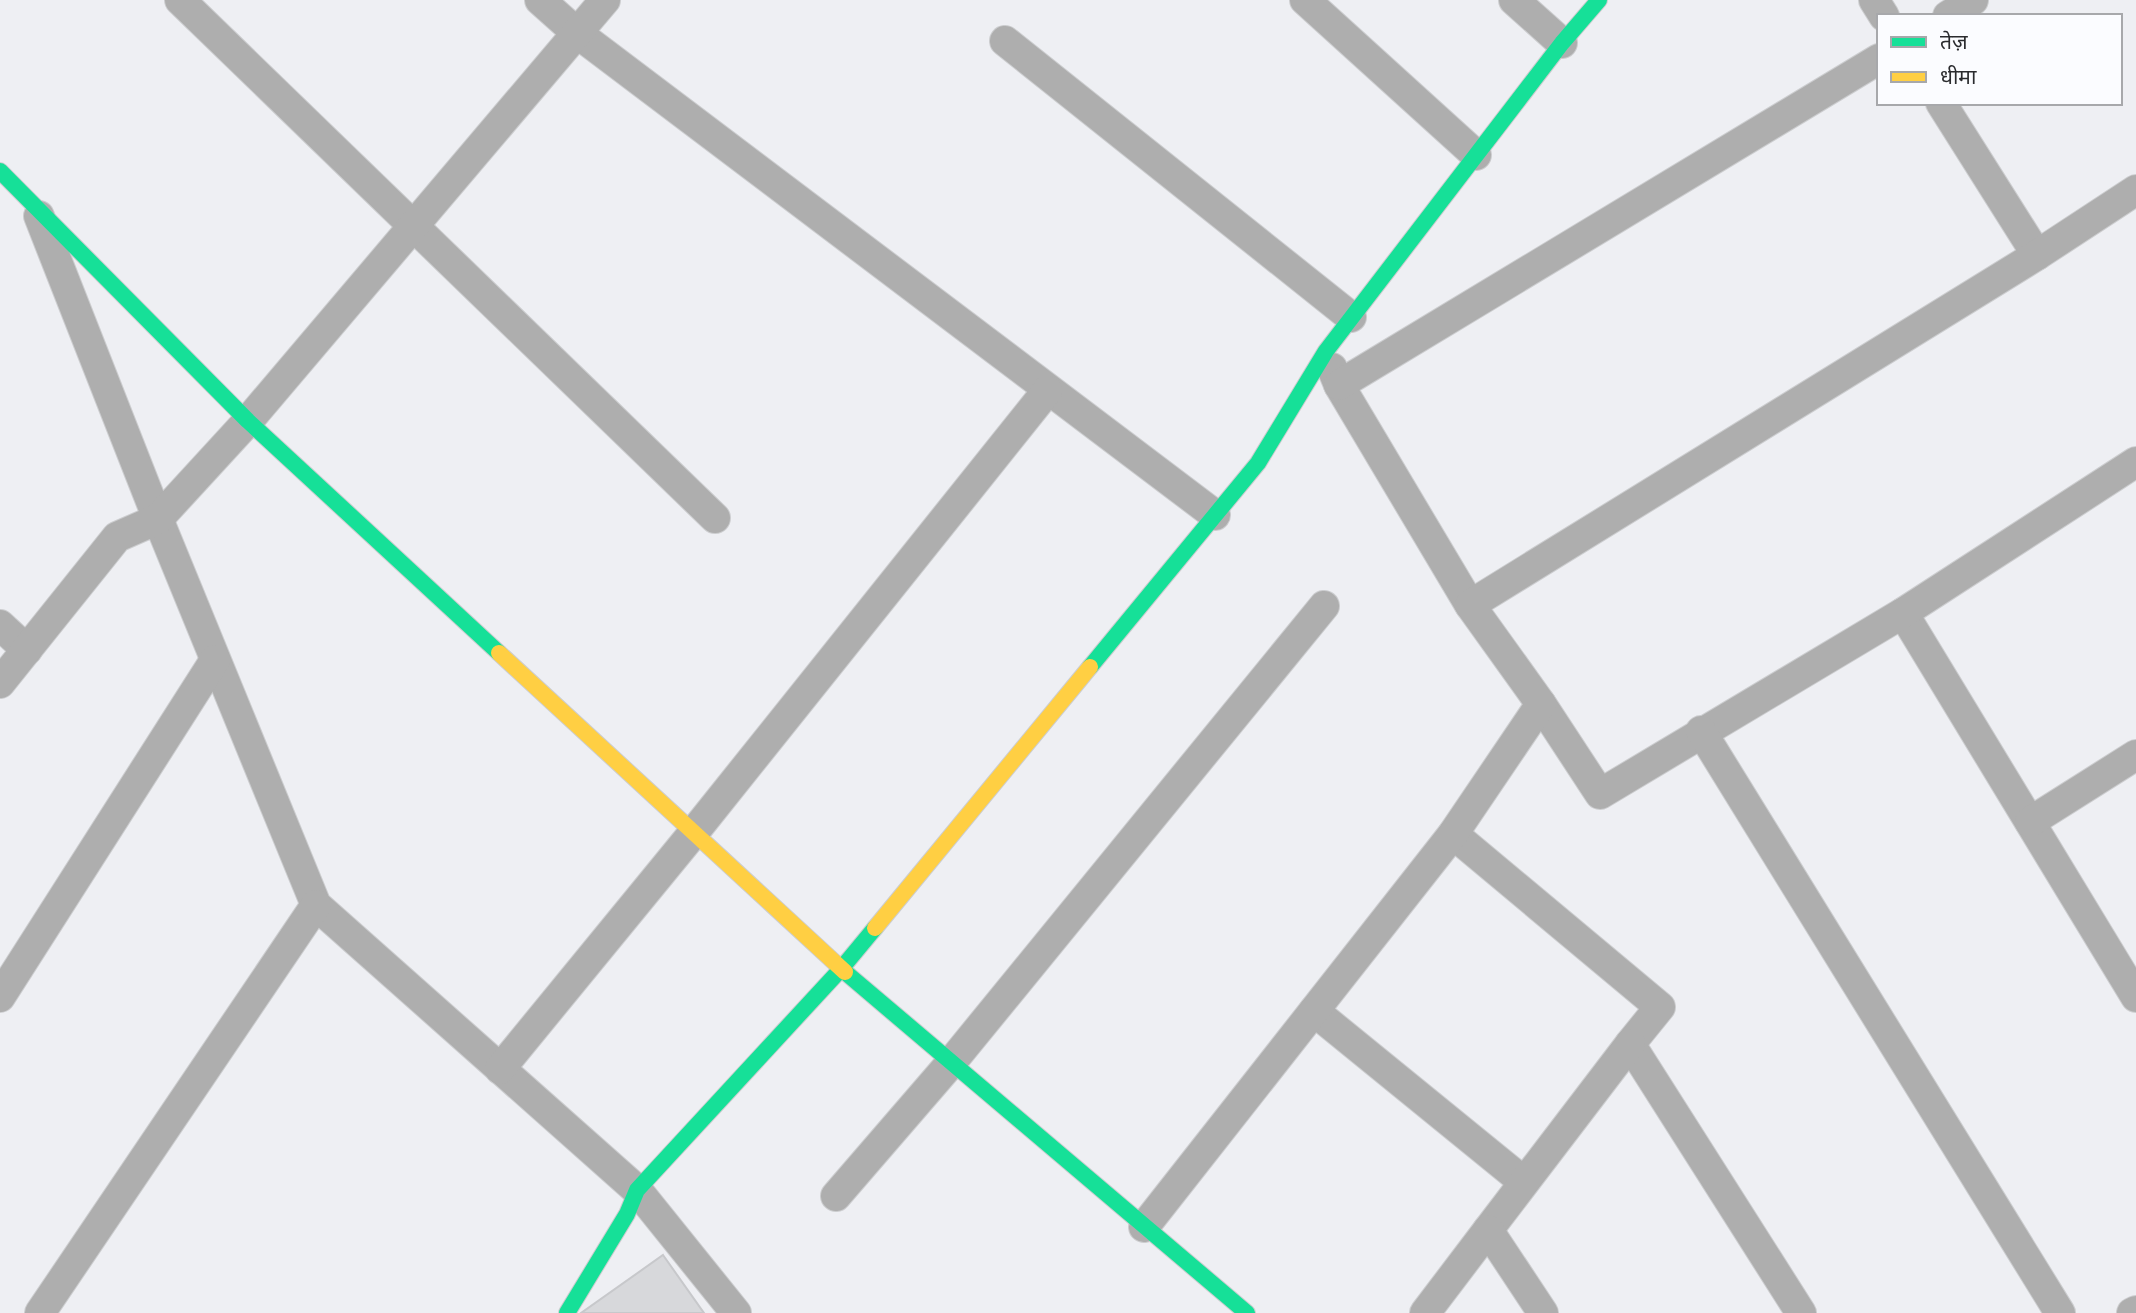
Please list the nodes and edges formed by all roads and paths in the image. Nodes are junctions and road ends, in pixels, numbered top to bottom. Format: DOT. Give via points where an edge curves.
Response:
graph roads {
  1 [pos="180,0"];
  2 [pos="540,0"];
  3 [pos="605,0"];
  4 [pos="1305,0"];
  5 [pos="1514,0"];
  6 [pos="1599,0"];
  7 [pos="1973,0"];
  8 [pos="1951,14"];
  9 [pos="577,33"];
  10 [pos="1005,41"];
  11 [pos="1562,43"];
  12 [pos="1877,60"];
  13 [pos="1942,105"];
  14 [pos="1476,155"];
  15 [pos="0,171"];
  16 [pos="2136,190"];
  17 [pos="36,208"];
  18 [pos="413,226"];
  19 [pos="2037,255"];
  20 [pos="1351,317"];
  21 [pos="1326,351"];
  22 [pos="1339,385"];
  23 [pos="1047,391"];
  24 [pos="248,421"];
  25 [pos="2136,462"];
  26 [pos="1215,515"];
  27 [pos="158,519"];
  28 [pos="715,519"];
  29 [pos="1470,605"];
  30 [pos="1324,606"];
  31 [pos="1903,613"];
  32 [pos="0,625"];
  33 [pos="27,650"];
  34 [pos="215,660"];
  35 [pos="0,683"];
  36 [pos="1541,704"];
  37 [pos="1701,731"];
  38 [pos="2136,755"];
  39 [pos="2029,822"];
  40 [pos="695,831"];
  41 [pos="1452,834"];
  42 [pos="316,905"];
  43 [pos="841,969"];
  44 [pos="0,997"];
  45 [pos="2136,997"];
  46 [pos="1314,1011"];
  47 [pos="1629,1044"];
  48 [pos="950,1064"];
  49 [pos="500,1069"];
  50 [pos="1524,1182"];
  51 [pos="637,1190"];
  52 [pos="836,1196"];
  53 [pos="1144,1227"];
  54 [pos="1488,1230"];
  55 [pos="40,1313"];
  56 [pos="567,1313"];
  57 [pos="736,1313"];
  58 [pos="1247,1313"];
  59 [pos="1425,1313"];
  60 [pos="1543,1313"];
  61 [pos="1801,1313"];
  62 [pos="2060,1313"];
  1 -- 18 [label="street"];
  2 -- 9 [label="street"];
  3 -- 9 [label="street"];
  4 -- 14 [label="street"];
  5 -- 11 [label="street"];
  6 -- 11 [label="street"];
  7 -- 8 [label="street"];
  9 -- 18 [label="street"];
  9 -- 23 [label="street"];
  10 -- 20 [label="street"];
  11 -- 14 [label="street"];
  12 -- 22 [label="street"];
  13 -- 19 [label="street"];
  14 -- 20 [label="street"];
  15 -- 17 [label="street"];
  16 -- 19 [label="street"];
  17 -- 24 [label="street"];
  17 -- 27 [label="street"];
  18 -- 24 [label="street"];
  18 -- 28 [label="street"];
  19 -- 29 [label="street"];
  20 -- 21 [label="street"];
  21 -- 22 [label="street"];
  21 -- 26 [label="street" via="1258,463"];
  22 -- 29 [label="street"];
  23 -- 26 [label="street"];
  23 -- 40 [label="street"];
  24 -- 27 [label="street"];
  24 -- 40 [label="street"];
  25 -- 31 [label="street"];
  26 -- 43 [label="street"];
  27 -- 33 [label="street" via="117,537"];
  27 -- 34 [label="street"];
  29 -- 36 [label="street"];
  30 -- 48 [label="street"];
  31 -- 37 [label="street"];
  31 -- 39 [label="street"];
  32 -- 33 [label="street"];
  33 -- 35 [label="street"];
  34 -- 42 [label="street"];
  34 -- 44 [label="street"];
  36 -- 37 [label="street" via="1600,794"];
  36 -- 41 [label="street"];
  37 -- 62 [label="street"];
  38 -- 39 [label="street"];
  39 -- 45 [label="street"];
  40 -- 43 [label="street"];
  40 -- 49 [label="street"];
  41 -- 46 [label="street"];
  41 -- 47 [label="street" via="1660,1007"];
  42 -- 49 [label="street"];
  42 -- 55 [label="street"];
  43 -- 48 [label="street"];
  43 -- 51 [label="street"];
  46 -- 50 [label="street"];
  46 -- 53 [label="street"];
  47 -- 50 [label="street"];
  47 -- 61 [label="street"];
  48 -- 52 [label="street"];
  48 -- 53 [label="street"];
  49 -- 51 [label="street"];
  50 -- 54 [label="street"];
  51 -- 56 [label="street"];
  51 -- 57 [label="street"];
  53 -- 58 [label="street"];
  54 -- 59 [label="street"];
  54 -- 60 [label="street"];
}
